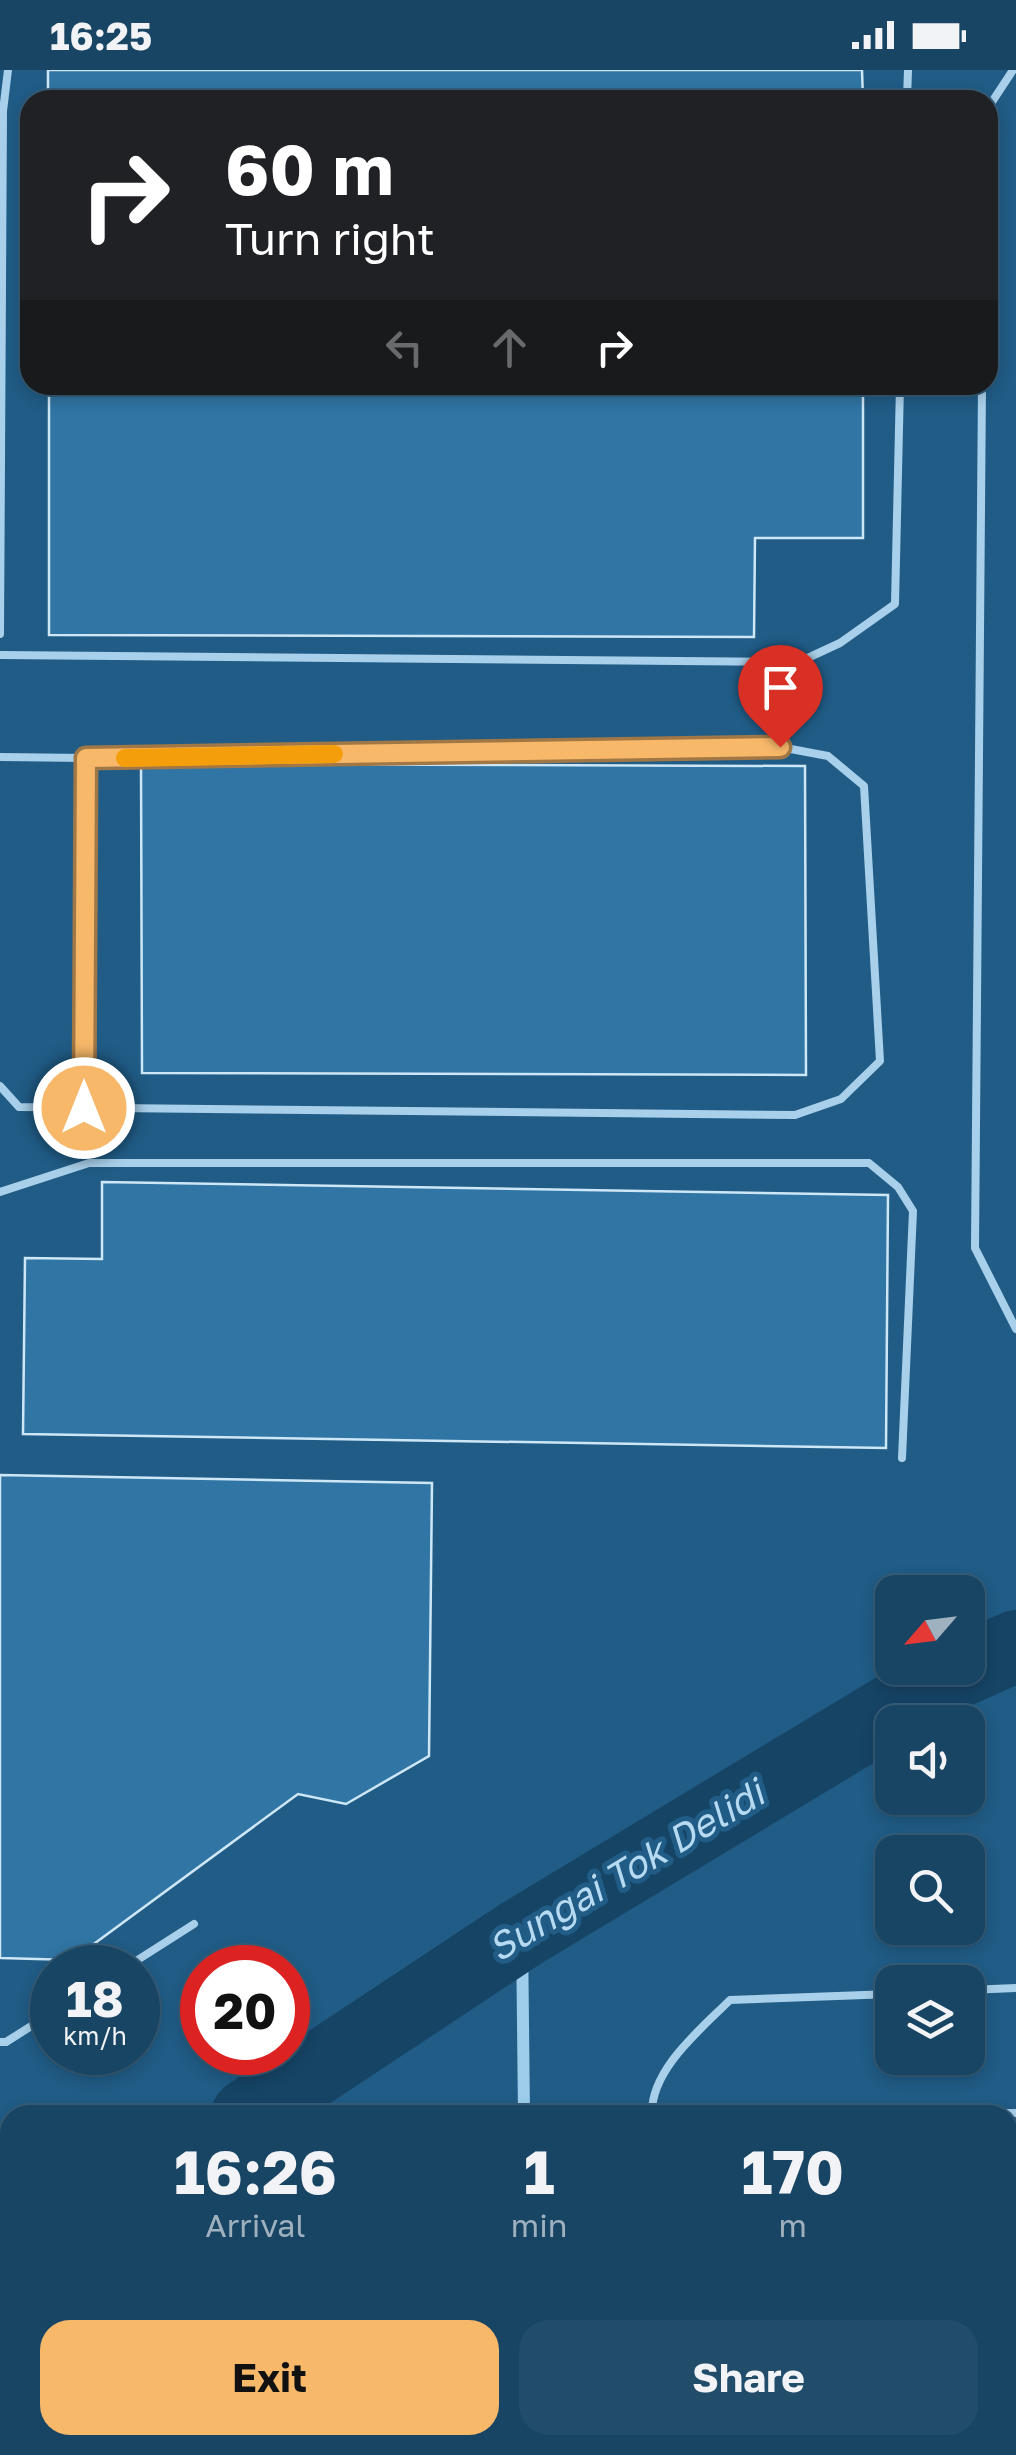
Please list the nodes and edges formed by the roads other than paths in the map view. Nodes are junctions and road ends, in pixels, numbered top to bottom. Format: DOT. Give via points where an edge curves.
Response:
graph roads {
  1 [pos="8,70"];
  2 [pos="1013,70"];
  3 [pos="998,93"];
  4 [pos="900,395"];
  5 [pos="982,395"];
  6 [pos="0,634"];
  7 [pos="0,654"];
  8 [pos="0,757"];
  9 [pos="86,758"];
  10 [pos="0,1086"];
  11 [pos="84,1108"];
  12 [pos="0,1192"];
  13 [pos="1016,1328"];
  14 [pos="902,1458"];
  15 [pos="194,1924"];
  16 [pos="160,1946"];
  17 [pos="1016,1988"];
  18 [pos="985,1989"];
  19 [pos="875,1995"];
  20 [pos="30,2027"];
  21 [pos="0,2042"];
  22 [pos="651,2105"];
  1 -- 6 [label="lane"];
  2 -- 3 [label="lane"];
  4 -- 7 [label="lane" via="894,604 840,643 799,662"];
  5 -- 13 [label="lane" via="975,1248"];
  8 -- 9 [label="lane"];
  9 -- 11 [label="lane"];
  9 -- 11 [label="lane" via="780,747 828,756 864,786 880,1062 841,1099 795,1114"];
  10 -- 11 [label="lane" via="18,1107"];
  12 -- 14 [label="lane" via="89,1164 869,1163 898,1187 913,1212"];
  15 -- 16 [label="lane"];
  17 -- 18 [label="lane"];
  19 -- 22 [label="lane" via="730,2000 685,2045"];
  20 -- 21 [label="lane"];
}
